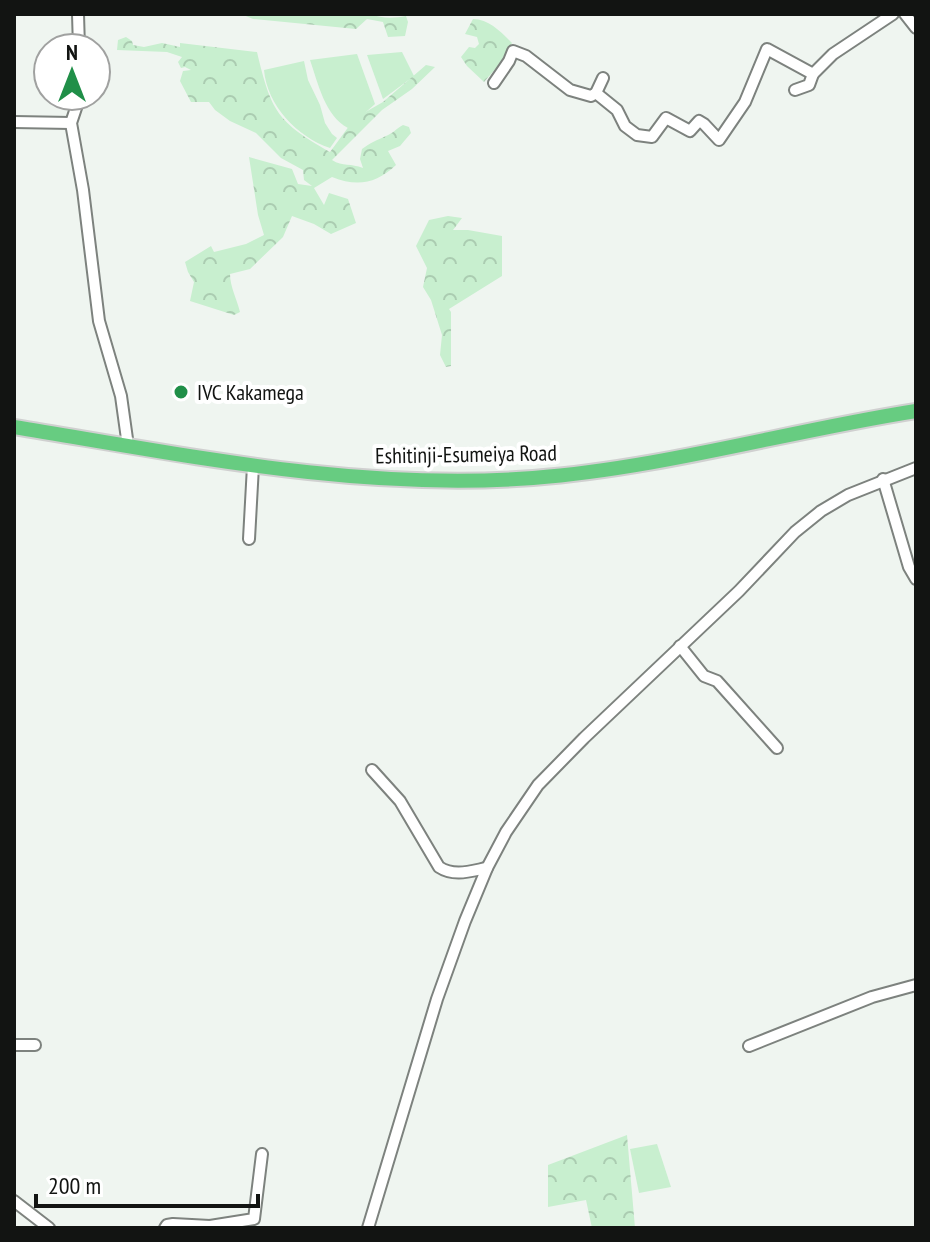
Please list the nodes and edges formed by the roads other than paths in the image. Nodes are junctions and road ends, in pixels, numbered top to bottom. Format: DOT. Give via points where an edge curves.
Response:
graph roads {
  1 [pos="893,14"];
  2 [pos="905,14"];
  3 [pos="916,28"];
  4 [pos="813,74"];
  5 [pos="603,78"];
  6 [pos="494,83"];
  7 [pos="795,90"];
  8 [pos="596,93"];
  9 [pos="75,112"];
  10 [pos="14,122"];
  11 [pos="71,123"];
  12 [pos="916,411"];
  13 [pos="14,427"];
  14 [pos="128,446"];
  15 [pos="253,466"];
  16 [pos="916,468"];
  17 [pos="883,479"];
  18 [pos="249,539"];
  19 [pos="916,579"];
  20 [pos="680,646"];
  21 [pos="777,748"];
  22 [pos="372,770"];
  23 [pos="487,868"];
  24 [pos="916,985"];
  25 [pos="14,1045"];
  26 [pos="35,1045"];
  27 [pos="749,1046"];
  28 [pos="262,1154"];
  29 [pos="14,1201"];
  30 [pos="373,1227"];
  31 [pos="49,1228"];
  32 [pos="165,1228"];
  1 -- 4 [label="street"];
  2 -- 3 [label="street"];
  4 -- 7 [label="street" via="809,85"];
  4 -- 8 [label="street" via="767,49 745,102 719,140 699,121 690,131 666,118 652,137 637,135"];
  5 -- 8 [label="street"];
  6 -- 8 [label="street" via="513,51 570,90"];
  9 -- 11 [label="street"];
  10 -- 11 [label="street"];
  11 -- 14 [label="street" via="99,321 121,396"];
  12 -- 15 [label="highway, Eshitinji-Esumeiya Road" via="715,451 531,478 342,477"];
  13 -- 14 [label="highway, Eshitinji-Esumeiya Road"];
  14 -- 15 [label="highway, Eshitinji-Esumeiya Road"];
  15 -- 18 [label="street"];
  16 -- 17 [label="street"];
  17 -- 19 [label="street"];
  17 -- 20 [label="street" via="821,511 795,532"];
  20 -- 21 [label="street"];
  20 -- 23 [label="street" via="538,785"];
  22 -- 23 [label="street" via="400,801 439,867 448,873"];
  23 -- 30 [label="street" via="437,999"];
  24 -- 27 [label="street"];
  25 -- 26 [label="street"];
  28 -- 32 [label="street" via="254,1219"];
  29 -- 31 [label="street"];
}
